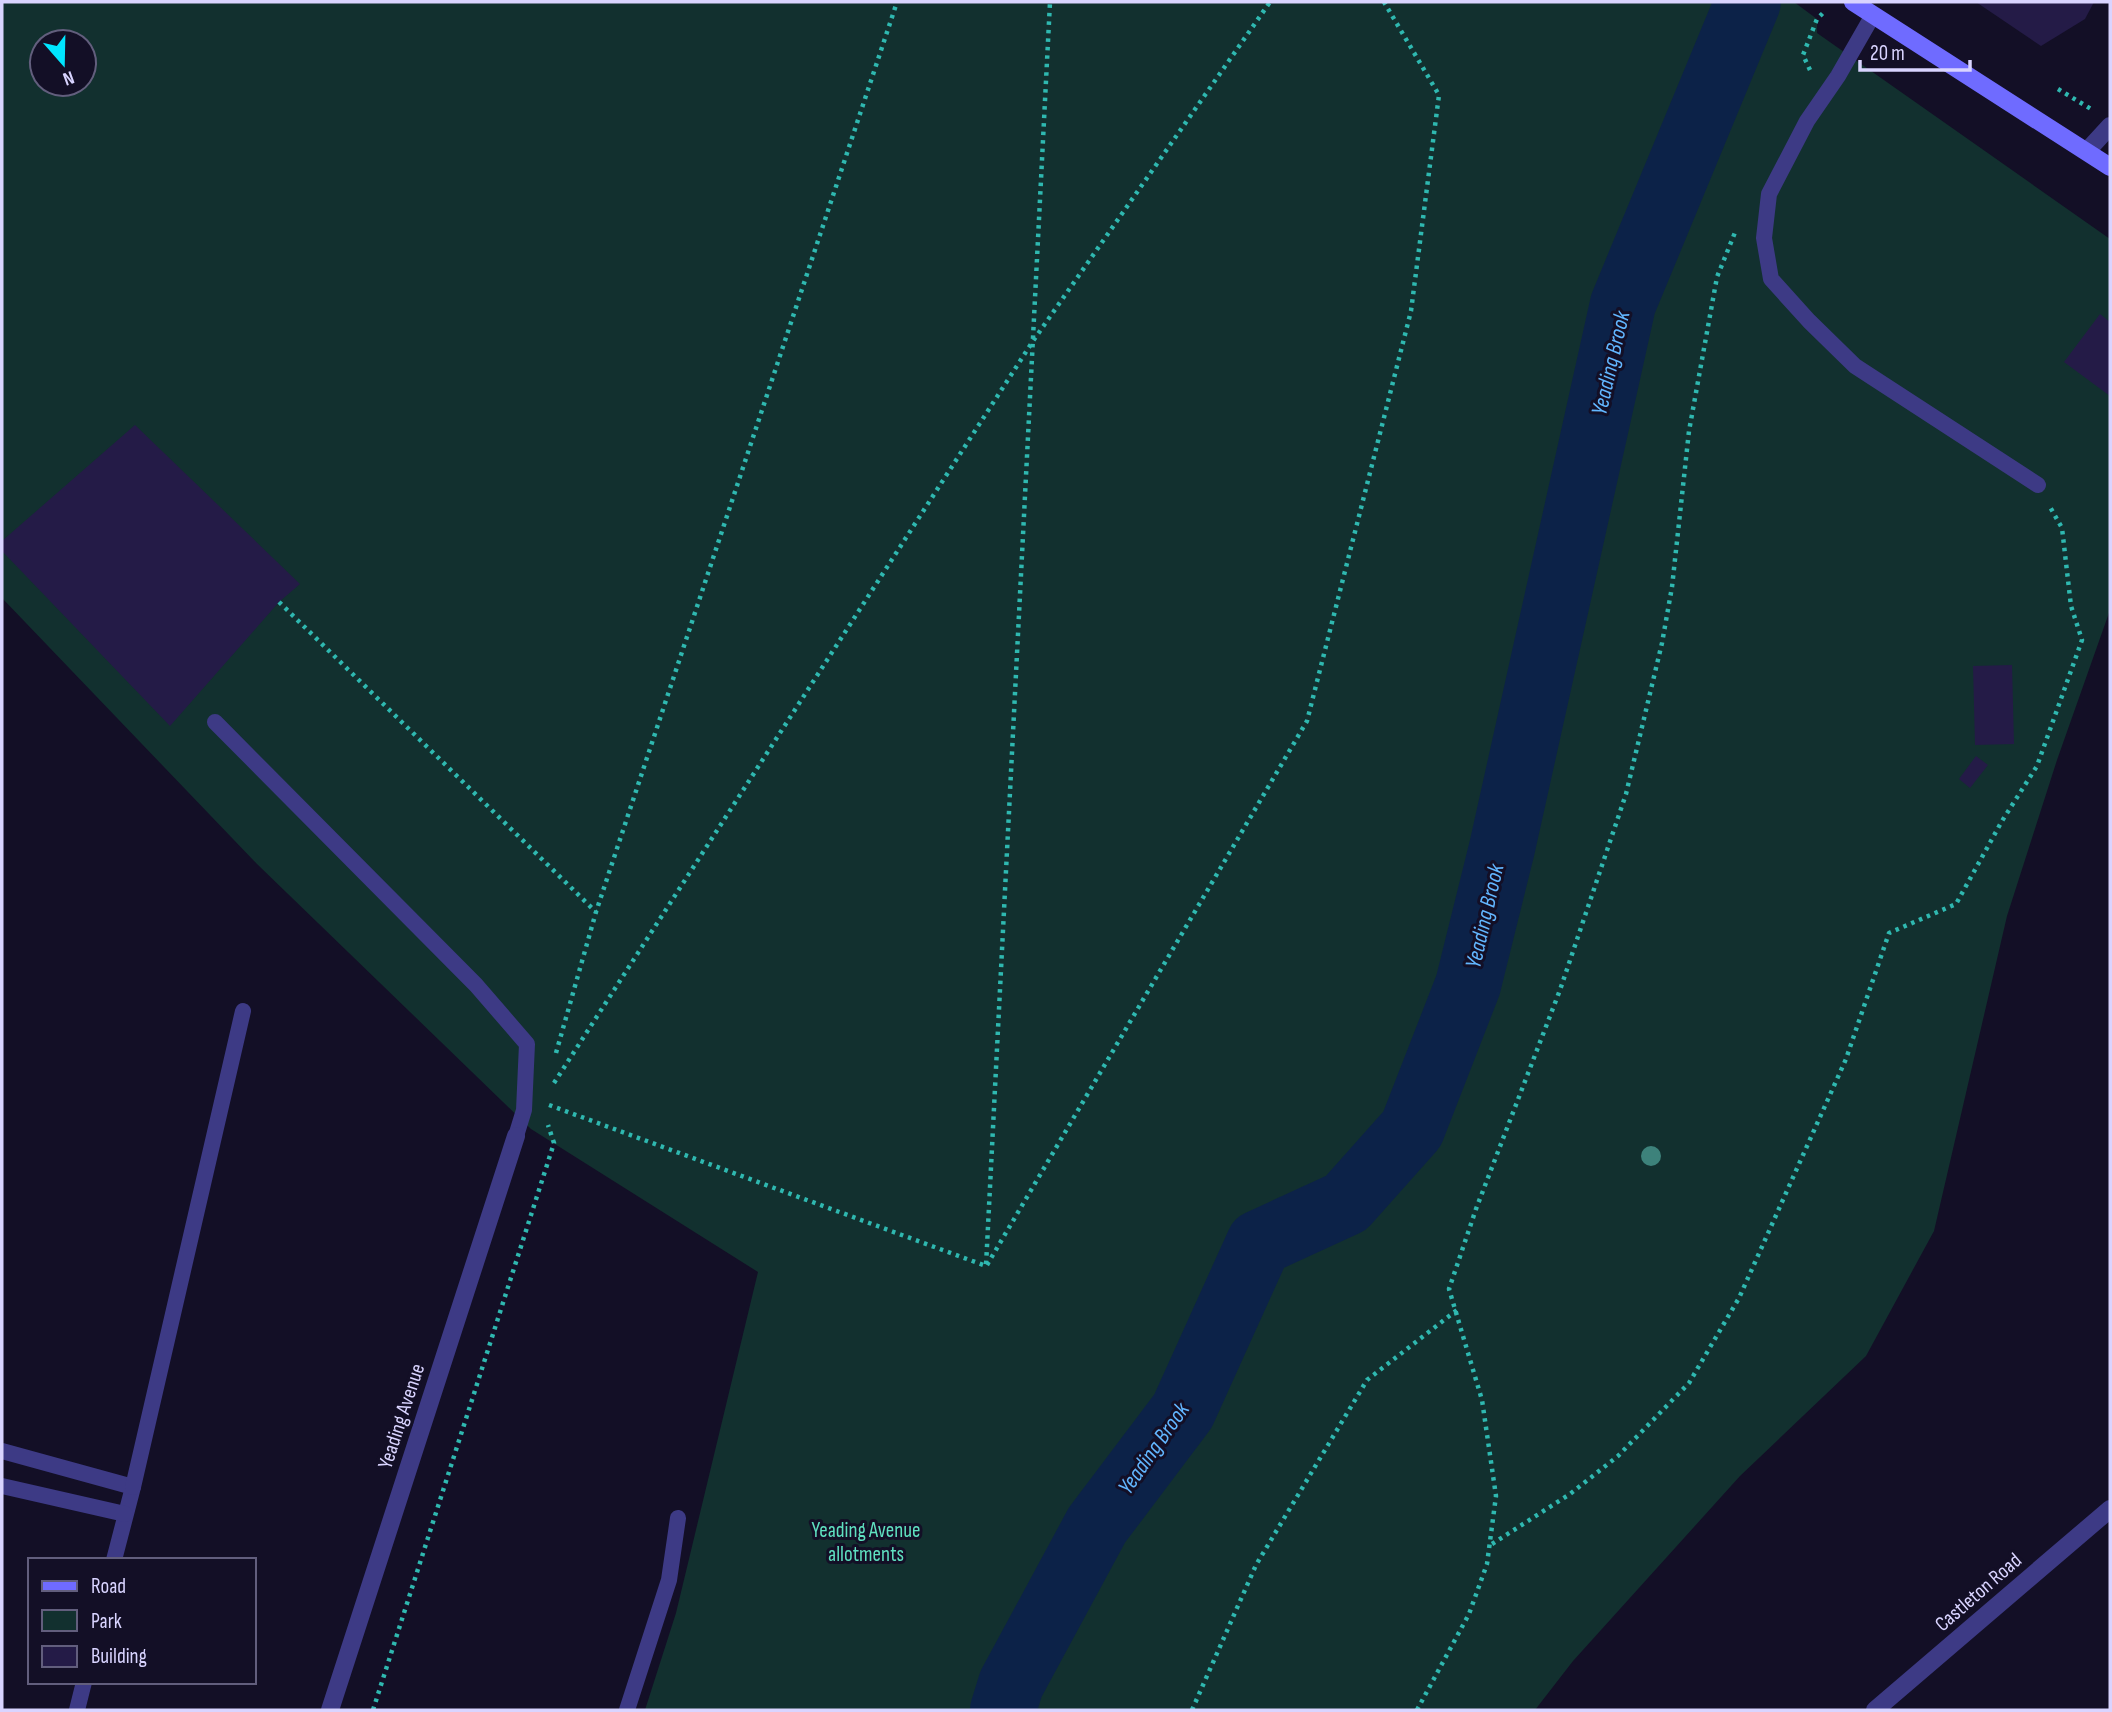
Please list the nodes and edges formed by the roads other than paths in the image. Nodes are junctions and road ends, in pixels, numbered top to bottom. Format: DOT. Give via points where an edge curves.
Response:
graph roads {
  1 [pos="1853,2"];
  2 [pos="1873,15"];
  3 [pos="2105,120"];
  4 [pos="2087,151"];
  5 [pos="2110,167"];
  6 [pos="2038,485"];
  7 [pos="215,722"];
  8 [pos="243,1011"];
  9 [pos="516,1136"];
  10 [pos="2,1451"];
  11 [pos="2,1486"];
  12 [pos="133,1487"];
  13 [pos="2110,1509"];
  14 [pos="125,1514"];
  15 [pos="678,1518"];
  16 [pos="114,1558"];
  17 [pos="83,1684"];
  18 [pos="77,1710"];
  19 [pos="330,1710"];
  20 [pos="627,1710"];
  21 [pos="1875,1710"];
  1 -- 2 [label="street"];
  2 -- 4 [label="street"];
  2 -- 6 [label="lane" via="1807,121 1769,194 1764,238 1771,279 1855,366"];
  3 -- 4 [label="street"];
  4 -- 5 [label="street"];
  7 -- 9 [label="lane" via="476,985 527,1044 524,1110"];
  8 -- 12 [label="lane"];
  9 -- 19 [label="street, Yeading Avenue"];
  10 -- 12 [label="lane"];
  11 -- 14 [label="lane"];
  12 -- 14 [label="lane"];
  13 -- 21 [label="street, Castleton Road"];
  14 -- 16 [label="lane"];
  15 -- 20 [label="lane" via="669,1580"];
  17 -- 18 [label="lane"];
}
